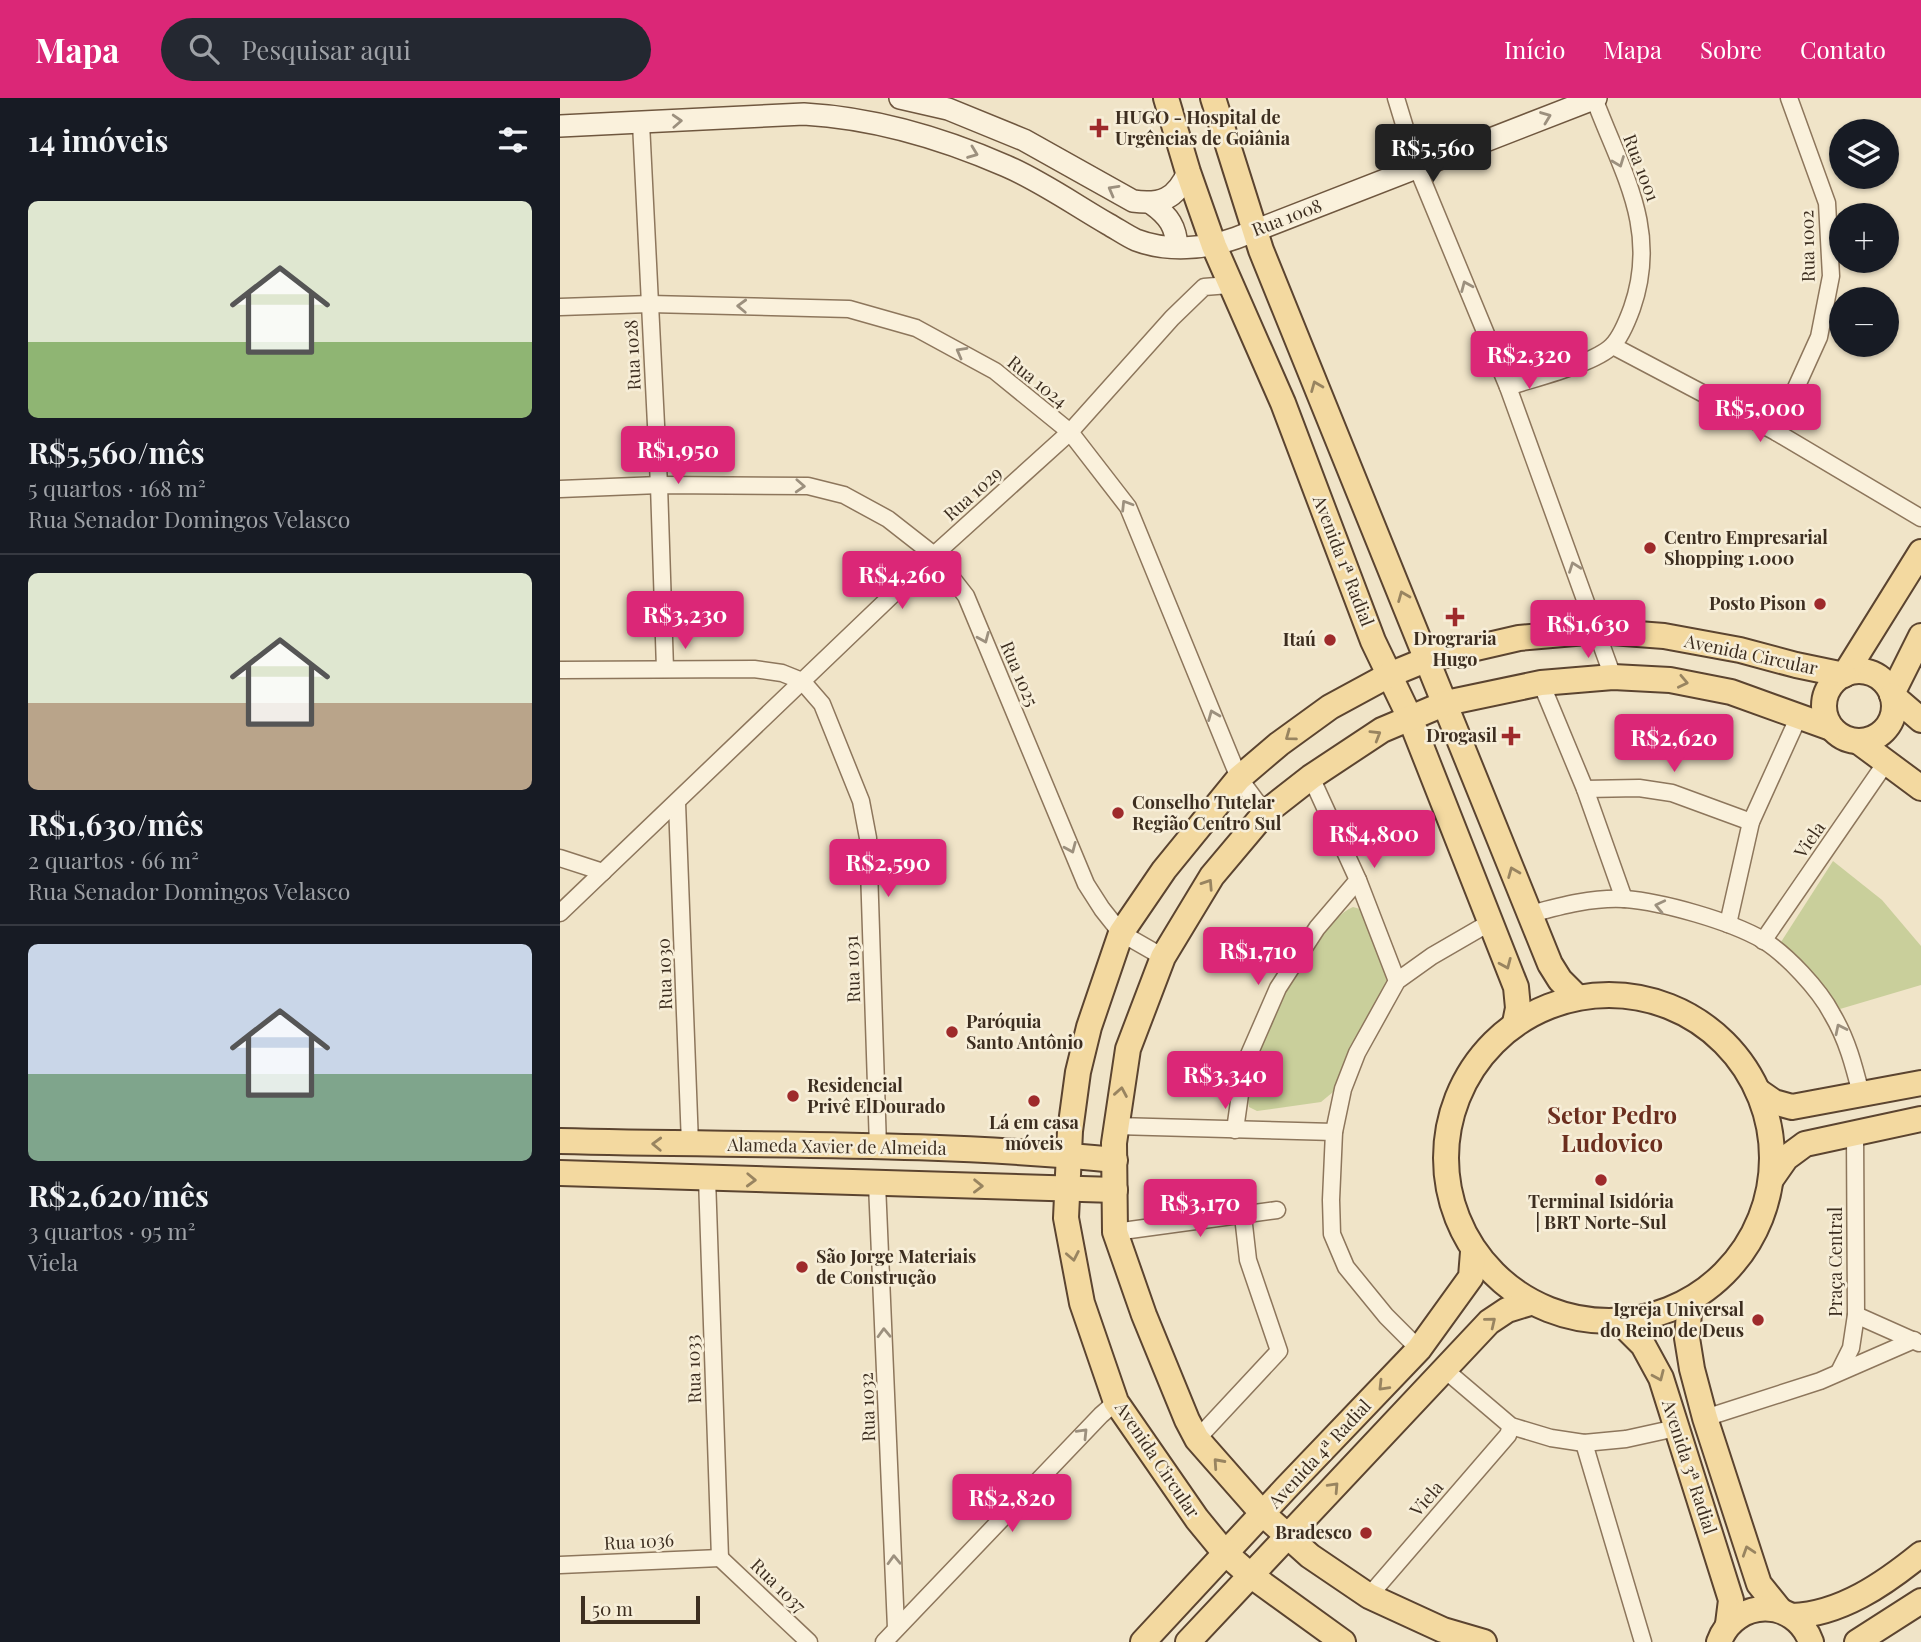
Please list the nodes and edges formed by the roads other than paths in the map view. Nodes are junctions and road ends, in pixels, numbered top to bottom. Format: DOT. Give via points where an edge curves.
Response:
graph roads {
  1 [pos="900,98"];
  2 [pos="1166,98"];
  3 [pos="1213,98"];
  4 [pos="1396,98"];
  5 [pos="1595,98"];
  6 [pos="1789,98"];
  7 [pos="948,109"];
  8 [pos="867,121"];
  9 [pos="640,123"];
  10 [pos="560,126"];
  11 [pos="1417,167"];
  12 [pos="1188,172"];
  13 [pos="1152,204"];
  14 [pos="1254,230"];
  15 [pos="1214,246"];
  16 [pos="1177,247"];
  17 [pos="1230,285"];
  18 [pos="650,304"];
  19 [pos="560,307"];
  20 [pos="1613,345"];
  21 [pos="1508,387"];
  22 [pos="1070,432"];
  23 [pos="1776,432"];
  24 [pos="659,485"];
  25 [pos="560,489"];
  26 [pos="1921,518"];
  27 [pos="1921,552"];
  28 [pos="934,555"];
  29 [pos="1598,631"];
  30 [pos="1921,636"];
  31 [pos="1428,659"];
  32 [pos="664,669"];
  33 [pos="560,670"];
  34 [pos="1844,674"];
  35 [pos="1390,675"];
  36 [pos="1613,677"];
  37 [pos="802,681"];
  38 [pos="1541,683"];
  39 [pos="1892,694"];
  40 [pos="1446,703"];
  41 [pos="1799,716"];
  42 [pos="1410,718"];
  43 [pos="1921,720"];
  44 [pos="1831,728"];
  45 [pos="1859,742"];
  46 [pos="1887,761"];
  47 [pos="1311,776"];
  48 [pos="1239,778"];
  49 [pos="1921,788"];
  50 [pos="1585,789"];
  51 [pos="677,803"];
  52 [pos="1265,813"];
  53 [pos="1751,822"];
  54 [pos="560,858"];
  55 [pos="603,872"];
  56 [pos="1358,880"];
  57 [pos="1624,899"];
  58 [pos="560,913"];
  59 [pos="1530,914"];
  60 [pos="1489,923"];
  61 [pos="1728,924"];
  62 [pos="1121,933"];
  63 [pos="1763,941"];
  64 [pos="1163,957"];
  65 [pos="1397,981"];
  66 [pos="1577,997"];
  67 [pos="1516,1023"];
  68 [pos="1921,1083"];
  69 [pos="1758,1091"];
  70 [pos="1861,1094"];
  71 [pos="1921,1119"];
  72 [pos="1116,1126"];
  73 [pos="1235,1130"];
  74 [pos="1334,1132"];
  75 [pos="1855,1132"];
  76 [pos="560,1141"];
  77 [pos="690,1144"];
  78 [pos="878,1147"];
  79 [pos="1068,1155"];
  80 [pos="1115,1160"];
  81 [pos="560,1173"];
  82 [pos="707,1178"];
  83 [pos="1772,1178"];
  84 [pos="877,1184"];
  85 [pos="1068,1188"];
  86 [pos="1115,1190"];
  87 [pos="1277,1210"];
  88 [pos="1243,1216"];
  89 [pos="1115,1232"];
  90 [pos="1474,1252"];
  91 [pos="1690,1301"];
  92 [pos="1530,1303"];
  93 [pos="1856,1315"];
  94 [pos="1619,1321"];
  95 [pos="1917,1342"];
  96 [pos="1419,1349"];
  97 [pos="1444,1369"];
  98 [pos="1840,1370"];
  99 [pos="1116,1402"];
  100 [pos="1704,1418"];
  101 [pos="1511,1426"];
  102 [pos="1676,1428"];
  103 [pos="1197,1439"];
  104 [pos="1584,1443"];
  105 [pos="1263,1514"];
  106 [pos="1287,1536"];
  107 [pos="1225,1553"];
  108 [pos="1921,1554"];
  109 [pos="720,1558"];
  110 [pos="560,1565"];
  111 [pos="1250,1574"];
  112 [pos="1369,1596"];
  113 [pos="1921,1601"];
  114 [pos="1786,1613"];
  115 [pos="896,1628"];
  116 [pos="1724,1633"];
  117 [pos="808,1642"];
  118 [pos="884,1642"];
  119 [pos="1143,1642"];
  120 [pos="1188,1642"];
  121 [pos="1343,1642"];
  122 [pos="1484,1642"];
  123 [pos="1643,1642"];
  124 [pos="1811,1642"];
  125 [pos="1857,1642"];
  1 -- 7 [label="main road"];
  2 -- 12 [label="main road, Avenida 1ª Radial"];
  3 -- 14 [label="main road"];
  4 -- 11 [label="street"];
  11 -- 5 [label="main road, Rua 1008, one-way"];
  5 -- 20 [label="street, Rua 1001, one-way" via="1639,213 1643,242 1638,290"];
  6 -- 23 [label="street, Rua 1002" via="1827,203 1831,276 1819,337"];
  7 -- 8 [label="main road" via="938,125"];
  13 -- 7 [label="main road, one-way" via="1133,201 1024,140"];
  9 -- 8 [label="main road, one-way" via="804,114"];
  8 -- 16 [label="main road, one-way" via="937,139 1008,166 1137,240"];
  9 -- 10 [label="main road"];
  9 -- 18 [label="street, Rua 1028"];
  11 -- 14 [label="main road, Rua 1008"];
  21 -- 11 [label="street, one-way"];
  12 -- 13 [label="main road" via="1170,198"];
  12 -- 15 [label="main road, Avenida 1ª Radial"];
  13 -- 16 [label="main road" via="1171,222"];
  14 -- 15 [label="main road, Rua 1008"];
  31 -- 14 [label="main road, one-way"];
  15 -- 16 [label="main road"];
  15 -- 17 [label="main road, Avenida 1ª Radial"];
  17 -- 22 [label="street, Rua 1029" via="1204,288"];
  17 -- 35 [label="main road, Avenida 1ª Radial" via="1283,403"];
  18 -- 19 [label="street, Rua 1024"];
  22 -- 18 [label="street, Rua 1024, one-way" via="995,371 916,328 849,309"];
  18 -- 24 [label="street, Rua 1028"];
  20 -- 21 [label="street" via="1589,359"];
  20 -- 23 [label="street"];
  29 -- 21 [label="street, one-way"];
  22 -- 28 [label="street, Rua 1029"];
  48 -- 22 [label="street, Rua 1024, one-way" via="1128,506"];
  23 -- 26 [label="street"];
  24 -- 25 [label="street, Rua 1025"];
  24 -- 28 [label="street, Rua 1025, one-way" via="808,486 844,495 888,519"];
  24 -- 32 [label="street, Rua 1028"];
  27 -- 34 [label="main road"];
  28 -- 37 [label="street, Rua 1029"];
  28 -- 62 [label="street, Rua 1025, one-way" via="966,596 1086,884"];
  29 -- 31 [label="main road, Avenida Circular" via="1519,638"];
  29 -- 34 [label="main road, Avenida Circular" via="1664,636"];
  29 -- 36 [label="street"];
  30 -- 39 [label="main road"];
  31 -- 35 [label="main road, Avenida Circular"];
  31 -- 40 [label="main road"];
  32 -- 33 [label="street"];
  32 -- 37 [label="street" via="754,669"];
  34 -- 39 [label="main road" via="1856,671 1878,677"];
  34 -- 44 [label="main road" via="1831,685 1824,700"];
  35 -- 42 [label="main road, Avenida 1ª Radial"];
  35 -- 48 [label="main road, Avenida Circular, one-way" via="1330,708"];
  36 -- 38 [label="main road"];
  36 -- 41 [label="main road, one-way" via="1670,680 1731,692"];
  37 -- 51 [label="street, Rua 1029"];
  37 -- 78 [label="street, Rua 1031" via="822,704 861,801 868,838"];
  38 -- 40 [label="main road"];
  38 -- 50 [label="street"];
  39 -- 43 [label="main road"];
  39 -- 45 [label="main road" via="1893,717 1888,727"];
  40 -- 42 [label="main road"];
  59 -- 40 [label="main road, one-way"];
  41 -- 44 [label="main road"];
  41 -- 53 [label="street"];
  47 -- 42 [label="main road, one-way" via="1382,730"];
  42 -- 60 [label="main road, Avenida 1ª Radial"];
  44 -- 45 [label="main road"];
  45 -- 46 [label="main road"];
  46 -- 49 [label="main road"];
  46 -- 63 [label="street, Viela"];
  47 -- 52 [label="main road"];
  47 -- 56 [label="street"];
  48 -- 52 [label="street, Rua 1024"];
  48 -- 62 [label="main road, Avenida Circular" via="1164,870"];
  50 -- 53 [label="street" via="1672,793"];
  50 -- 57 [label="street"];
  51 -- 55 [label="street, Rua 1029"];
  51 -- 77 [label="street, Rua 1030"];
  64 -- 52 [label="main road, one-way" via="1212,876"];
  53 -- 61 [label="street"];
  54 -- 55 [label="street"];
  55 -- 58 [label="street, Rua 1029"];
  56 -- 65 [label="street"];
  56 -- 73 [label="street" via="1317,928 1278,988 1244,1066"];
  57 -- 59 [label="street"];
  61 -- 57 [label="street, one-way"];
  59 -- 66 [label="main road" via="1550,964"];
  60 -- 65 [label="street"];
  60 -- 67 [label="main road, Avenida 1ª Radial, one-way" via="1516,987"];
  61 -- 63 [label="street"];
  62 -- 64 [label="street, Rua 1025"];
  62 -- 79 [label="main road, Avenida Circular" via="1078,1072"];
  70 -- 63 [label="street, one-way" via="1831,1011 1788,961"];
  72 -- 64 [label="main road, one-way" via="1129,1049"];
  65 -- 74 [label="street" via="1357,1053 1343,1088"];
  66 -- 67 [label="main road"];
  66 -- 69 [label="main road" via="1632,996 1684,1013 1728,1046"];
  67 -- 90 [label="main road" via="1476,1060 1452,1108 1444,1161 1454,1214"];
  68 -- 70 [label="main road"];
  69 -- 70 [label="main road" via="1792,1107"];
  69 -- 83 [label="main road" via="1772,1134"];
  71 -- 75 [label="main road"];
  72 -- 73 [label="street"];
  72 -- 80 [label="main road"];
  73 -- 74 [label="street"];
  74 -- 96 [label="street" via="1332,1234 1346,1267"];
  75 -- 83 [label="main road" via="1805,1144 1786,1158"];
  75 -- 93 [label="street, Praça Central"];
  77 -- 76 [label="main road, Alameda Xavier de Almeida, one-way"];
  77 -- 78 [label="main road, Alameda Xavier de Almeida"];
  78 -- 79 [label="main road, Alameda Xavier de Almeida"];
  79 -- 80 [label="main road, Alameda Xavier de Almeida"];
  79 -- 85 [label="main road, Avenida Circular"];
  80 -- 86 [label="main road"];
  81 -- 82 [label="main road, Alameda Xavier de Almeida"];
  82 -- 84 [label="main road, Alameda Xavier de Almeida, one-way"];
  82 -- 109 [label="street, Rua 1033"];
  83 -- 91 [label="main road" via="1760,1222 1735,1262"];
  84 -- 85 [label="main road, Alameda Xavier de Almeida, one-way"];
  115 -- 84 [label="street, Rua 1032, one-way"];
  85 -- 86 [label="main road, Alameda Xavier de Almeida"];
  85 -- 99 [label="main road, Avenida Circular, one-way" via="1066,1218 1082,1303"];
  86 -- 89 [label="main road"];
  87 -- 88 [label="street"];
  88 -- 89 [label="street"];
  88 -- 103 [label="street" via="1248,1259 1279,1351"];
  89 -- 103 [label="main road" via="1144,1315"];
  90 -- 92 [label="main road"];
  90 -- 96 [label="main road, Avenida 4ª Radial" via="1471,1277"];
  91 -- 94 [label="main road" via="1657,1314"];
  91 -- 100 [label="main road, Avenida 3ª Radial" via="1687,1338"];
  92 -- 94 [label="main road" via="1574,1318"];
  97 -- 92 [label="main road, Avenida 4ª Radial, one-way" via="1489,1322"];
  93 -- 95 [label="street"];
  93 -- 98 [label="street, Praça Central" via="1851,1348"];
  94 -- 102 [label="main road, Avenida 3ª Radial, one-way" via="1643,1345 1661,1378"];
  95 -- 98 [label="street"];
  96 -- 105 [label="main road, Avenida 4ª Radial, one-way"];
  97 -- 101 [label="street"];
  106 -- 97 [label="main road, Avenida 4ª Radial, one-way"];
  98 -- 100 [label="street" via="1820,1381"];
  99 -- 107 [label="main road, Avenida Circular"];
  115 -- 99 [label="street, one-way"];
  114 -- 100 [label="main road, Avenida 3ª Radial, one-way" via="1759,1584"];
  101 -- 104 [label="street"];
  101 -- 112 [label="street, Viela"];
  102 -- 104 [label="street"];
  102 -- 116 [label="main road, Avenida 3ª Radial" via="1731,1600"];
  105 -- 103 [label="main road, one-way"];
  104 -- 123 [label="street"];
  105 -- 106 [label="main road"];
  105 -- 107 [label="main road, Avenida 4ª Radial"];
  106 -- 111 [label="main road, Avenida 4ª Radial"];
  106 -- 112 [label="main road"];
  107 -- 111 [label="main road, Avenida Circular"];
  107 -- 119 [label="main road, Avenida 4ª Radial"];
  108 -- 114 [label="main road" via="1843,1604 1822,1612"];
  109 -- 110 [label="street, Rua 1036"];
  109 -- 117 [label="street, Rua 1037"];
  111 -- 120 [label="main road, Avenida 4ª Radial"];
  111 -- 121 [label="main road, Avenida Circular"];
  112 -- 122 [label="main road" via="1443,1630"];
  113 -- 125 [label="main road"];
  114 -- 116 [label="main road" via="1752,1609 1739,1615"];
  114 -- 124 [label="main road, Avenida 3ª Radial"];
  115 -- 118 [label="street"];
}
